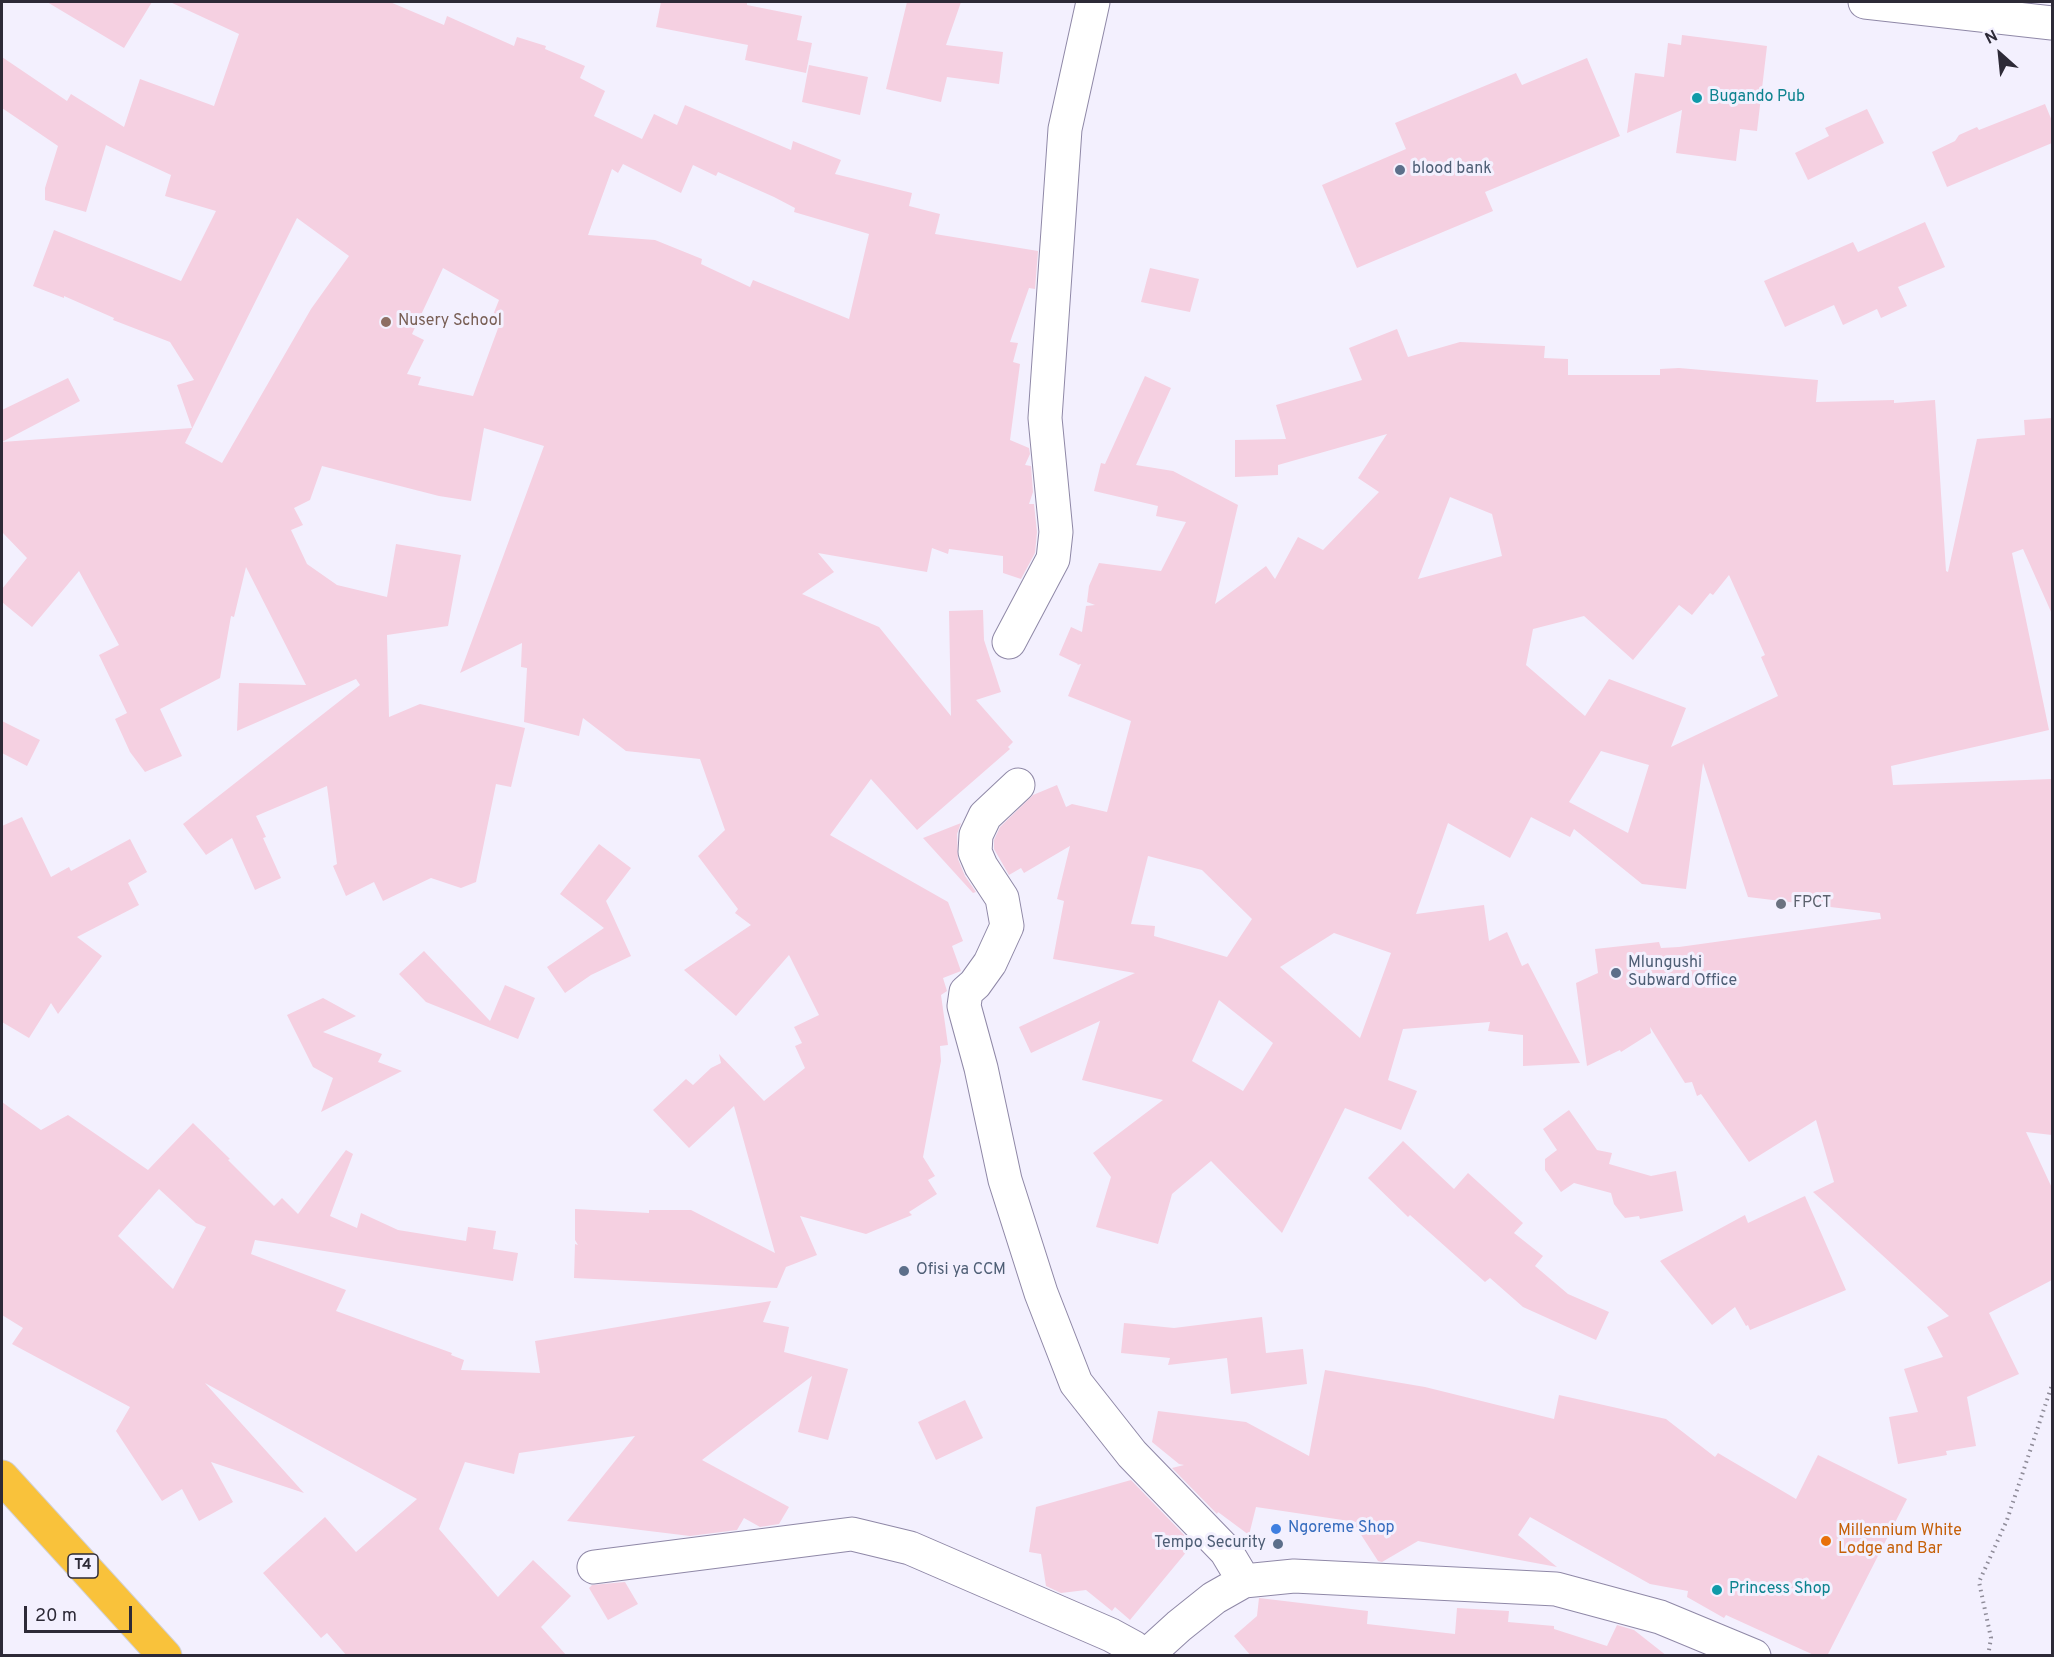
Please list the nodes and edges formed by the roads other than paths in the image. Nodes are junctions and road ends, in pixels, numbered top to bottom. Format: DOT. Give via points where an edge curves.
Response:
graph roads {
  1 [pos="1093,2"];
  2 [pos="1865,2"];
  3 [pos="2052,23"];
  4 [pos="1009,642"];
  5 [pos="1018,785"];
  6 [pos="6,1491"];
  7 [pos="594,1567"];
  8 [pos="1244,1581"];
  9 [pos="165,1656"];
  10 [pos="1145,1656"];
  11 [pos="1754,1656"];
  1 -- 4 [label="street" via="1065,129 1045,418 1056,532 1053,559"];
  2 -- 3 [label="street"];
  5 -- 8 [label="street" via="985,816 976,835 975,852 1002,898 1007,926 990,963 966,992 964,1006 1005,1180 1041,1293 1076,1383 1132,1454 1226,1551"];
  6 -- 9 [label="highway, T4"];
  7 -- 10 [label="street" via="852,1534 910,1548 1112,1635"];
  8 -- 10 [label="street" via="1205,1605"];
  8 -- 11 [label="street" via="1294,1576 1556,1589 1660,1617"];
}
